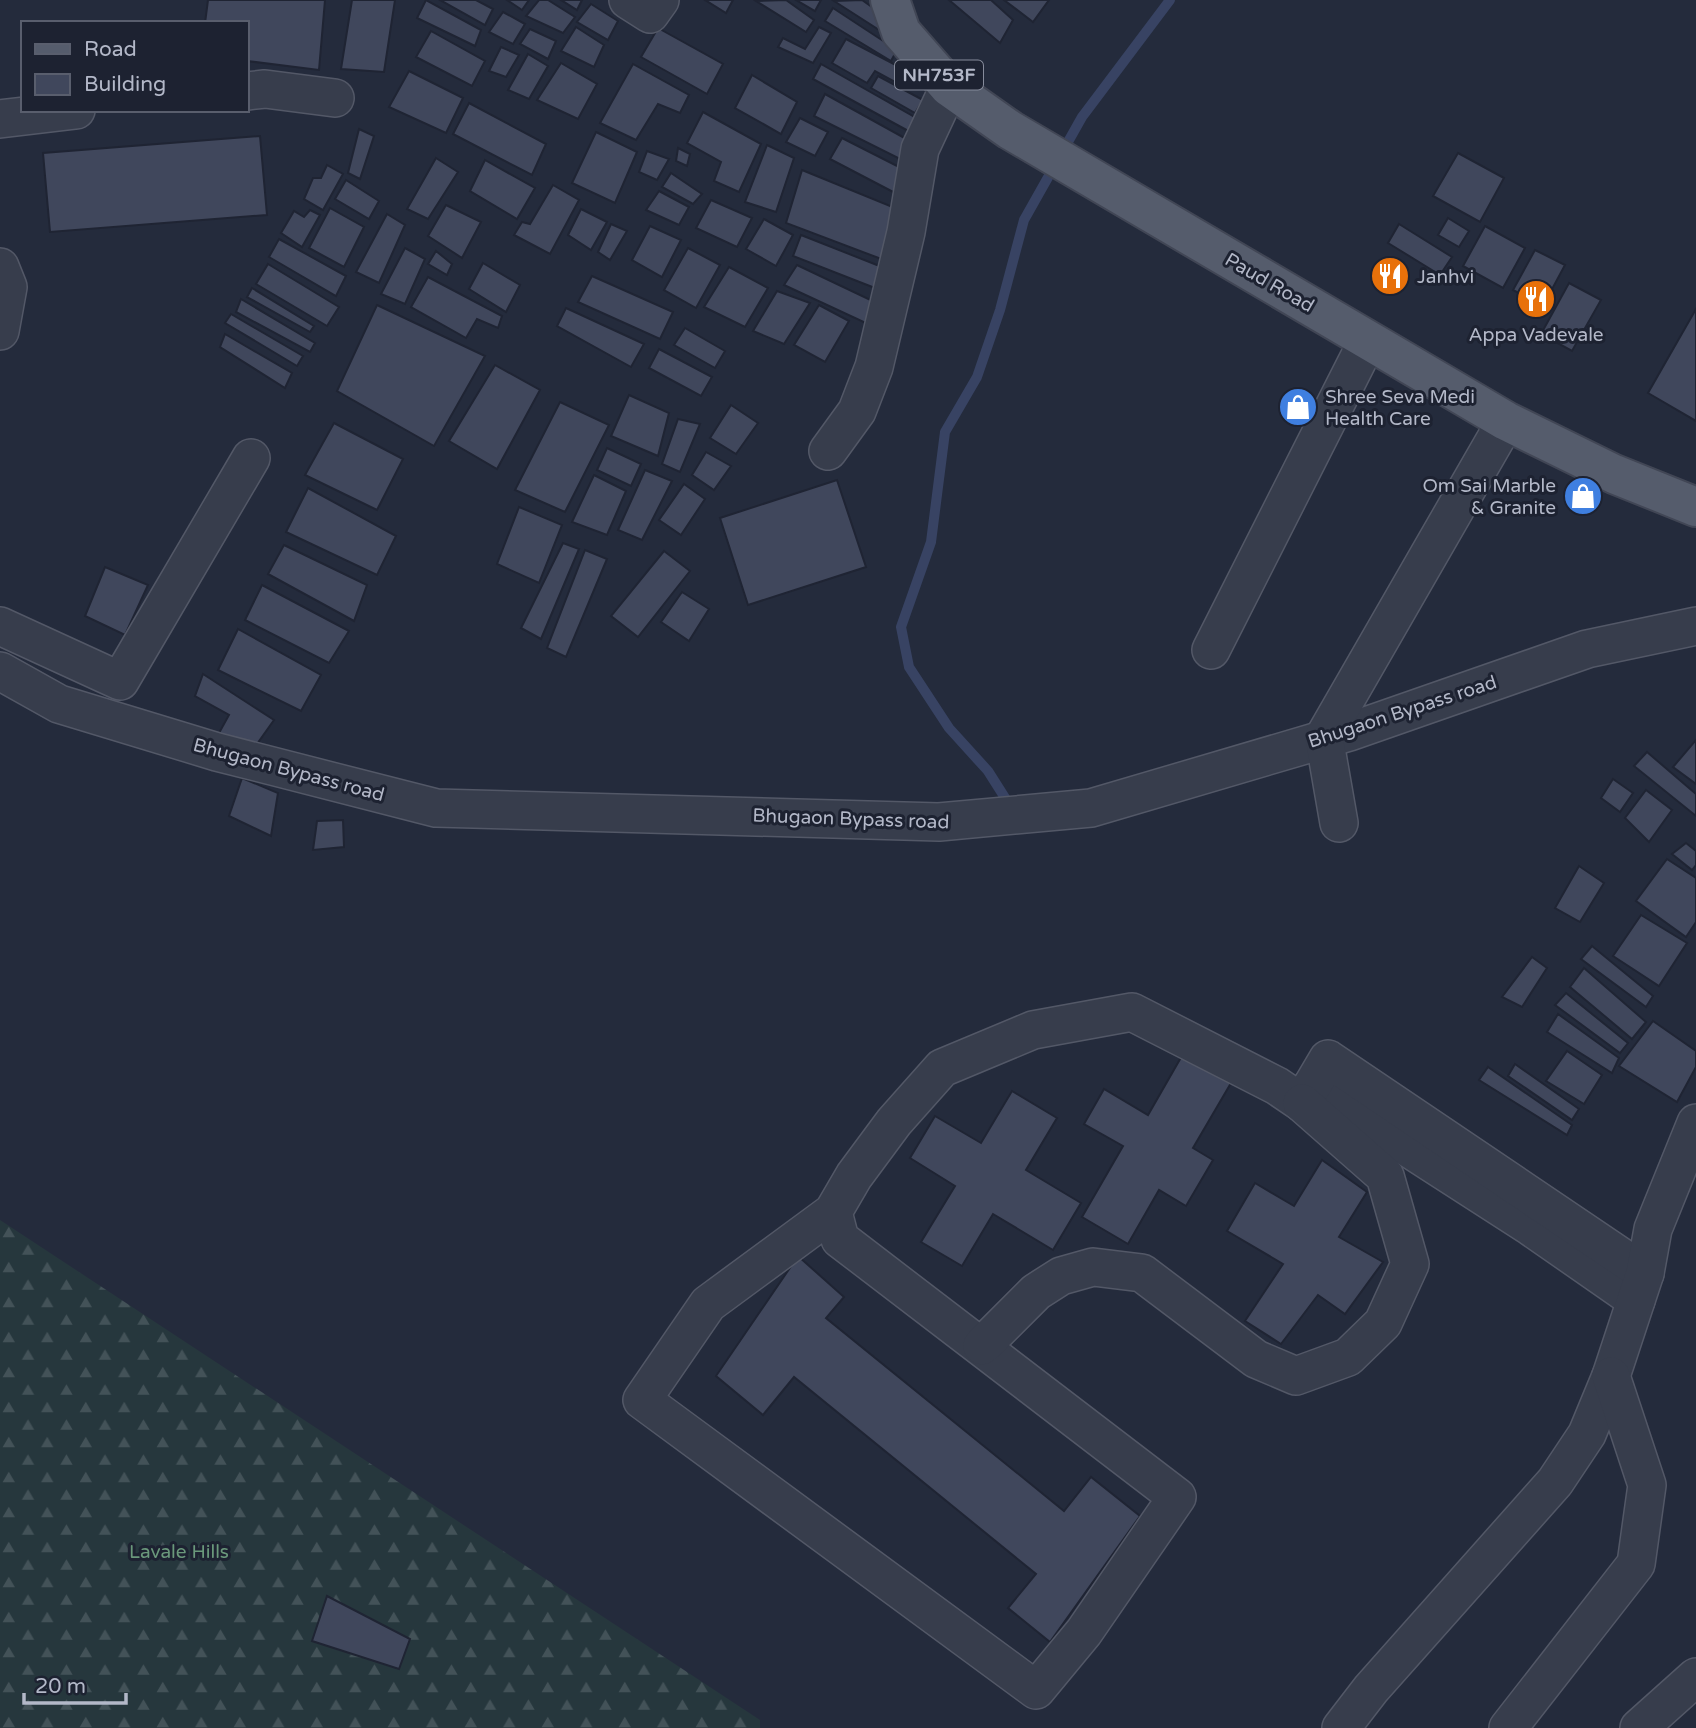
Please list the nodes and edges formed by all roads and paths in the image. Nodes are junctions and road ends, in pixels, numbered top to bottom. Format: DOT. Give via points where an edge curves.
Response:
graph roads {
  1 [pos="628,0"];
  2 [pos="660,0"];
  3 [pos="890,0"];
  4 [pos="949,87"];
  5 [pos="248,91"];
  6 [pos="335,98"];
  7 [pos="59,112"];
  8 [pos="0,119"];
  9 [pos="0,267"];
  10 [pos="0,331"];
  11 [pos="1368,340"];
  12 [pos="1507,421"];
  13 [pos="828,451"];
  14 [pos="251,458"];
  15 [pos="1696,507"];
  16 [pos="0,626"];
  17 [pos="1696,626"];
  18 [pos="1211,650"];
  19 [pos="0,670"];
  20 [pos="1324,737"];
  21 [pos="1339,823"];
  22 [pos="1314,1083"];
  23 [pos="1696,1123"];
  24 [pos="833,1212"];
  25 [pos="1640,1286"];
  26 [pos="982,1346"];
  27 [pos="1611,1377"];
  28 [pos="1696,1677"];
  29 [pos="1341,1728"];
  30 [pos="1508,1728"];
  31 [pos="1639,1728"];
  1 -- 2 [label="street" via="650,14"];
  3 -- 4 [label="main road, Paud Road / NH753F" via="901,32"];
  4 -- 11 [label="main road, Paud Road / NH753F" via="1010,130"];
  4 -- 13 [label="street" via="920,149 874,367 856,411"];
  5 -- 6 [label="street"];
  7 -- 8 [label="street"];
  9 -- 10 [label="street" via="8,288"];
  11 -- 12 [label="main road, Paud Road / NH753F"];
  11 -- 18 [label="street"];
  12 -- 15 [label="main road, Paud Road / NH753F" via="1614,474"];
  12 -- 20 [label="street"];
  14 -- 16 [label="street" via="120,681"];
  17 -- 20 [label="street, Bhugaon Bypass road" via="1587,649"];
  19 -- 20 [label="street, Bhugaon Bypass road" via="59,704 217,752 436,808 939,822 1091,808"];
  20 -- 21 [label="street"];
  22 -- 24 [label="street" via="1277,1086 1132,1012 1033,1030 942,1068 894,1122"];
  22 -- 25 [label="street" via="1566,1234"];
  22 -- 26 [label="street" via="1385,1176 1410,1264 1383,1323 1348,1357 1296,1376 1256,1359 1142,1273 1093,1266 1061,1276 1036,1292"];
  23 -- 25 [label="street" via="1653,1229"];
  24 -- 26 [label="street" via="840,1239"];
  24 -- 26 [label="street" via="708,1304 642,1400 1036,1690 1084,1632 1177,1497"];
  25 -- 27 [label="street"];
  27 -- 29 [label="street" via="1587,1434 1555,1482"];
  27 -- 30 [label="street" via="1647,1485 1636,1564"];
  28 -- 31 [label="street"];
}
